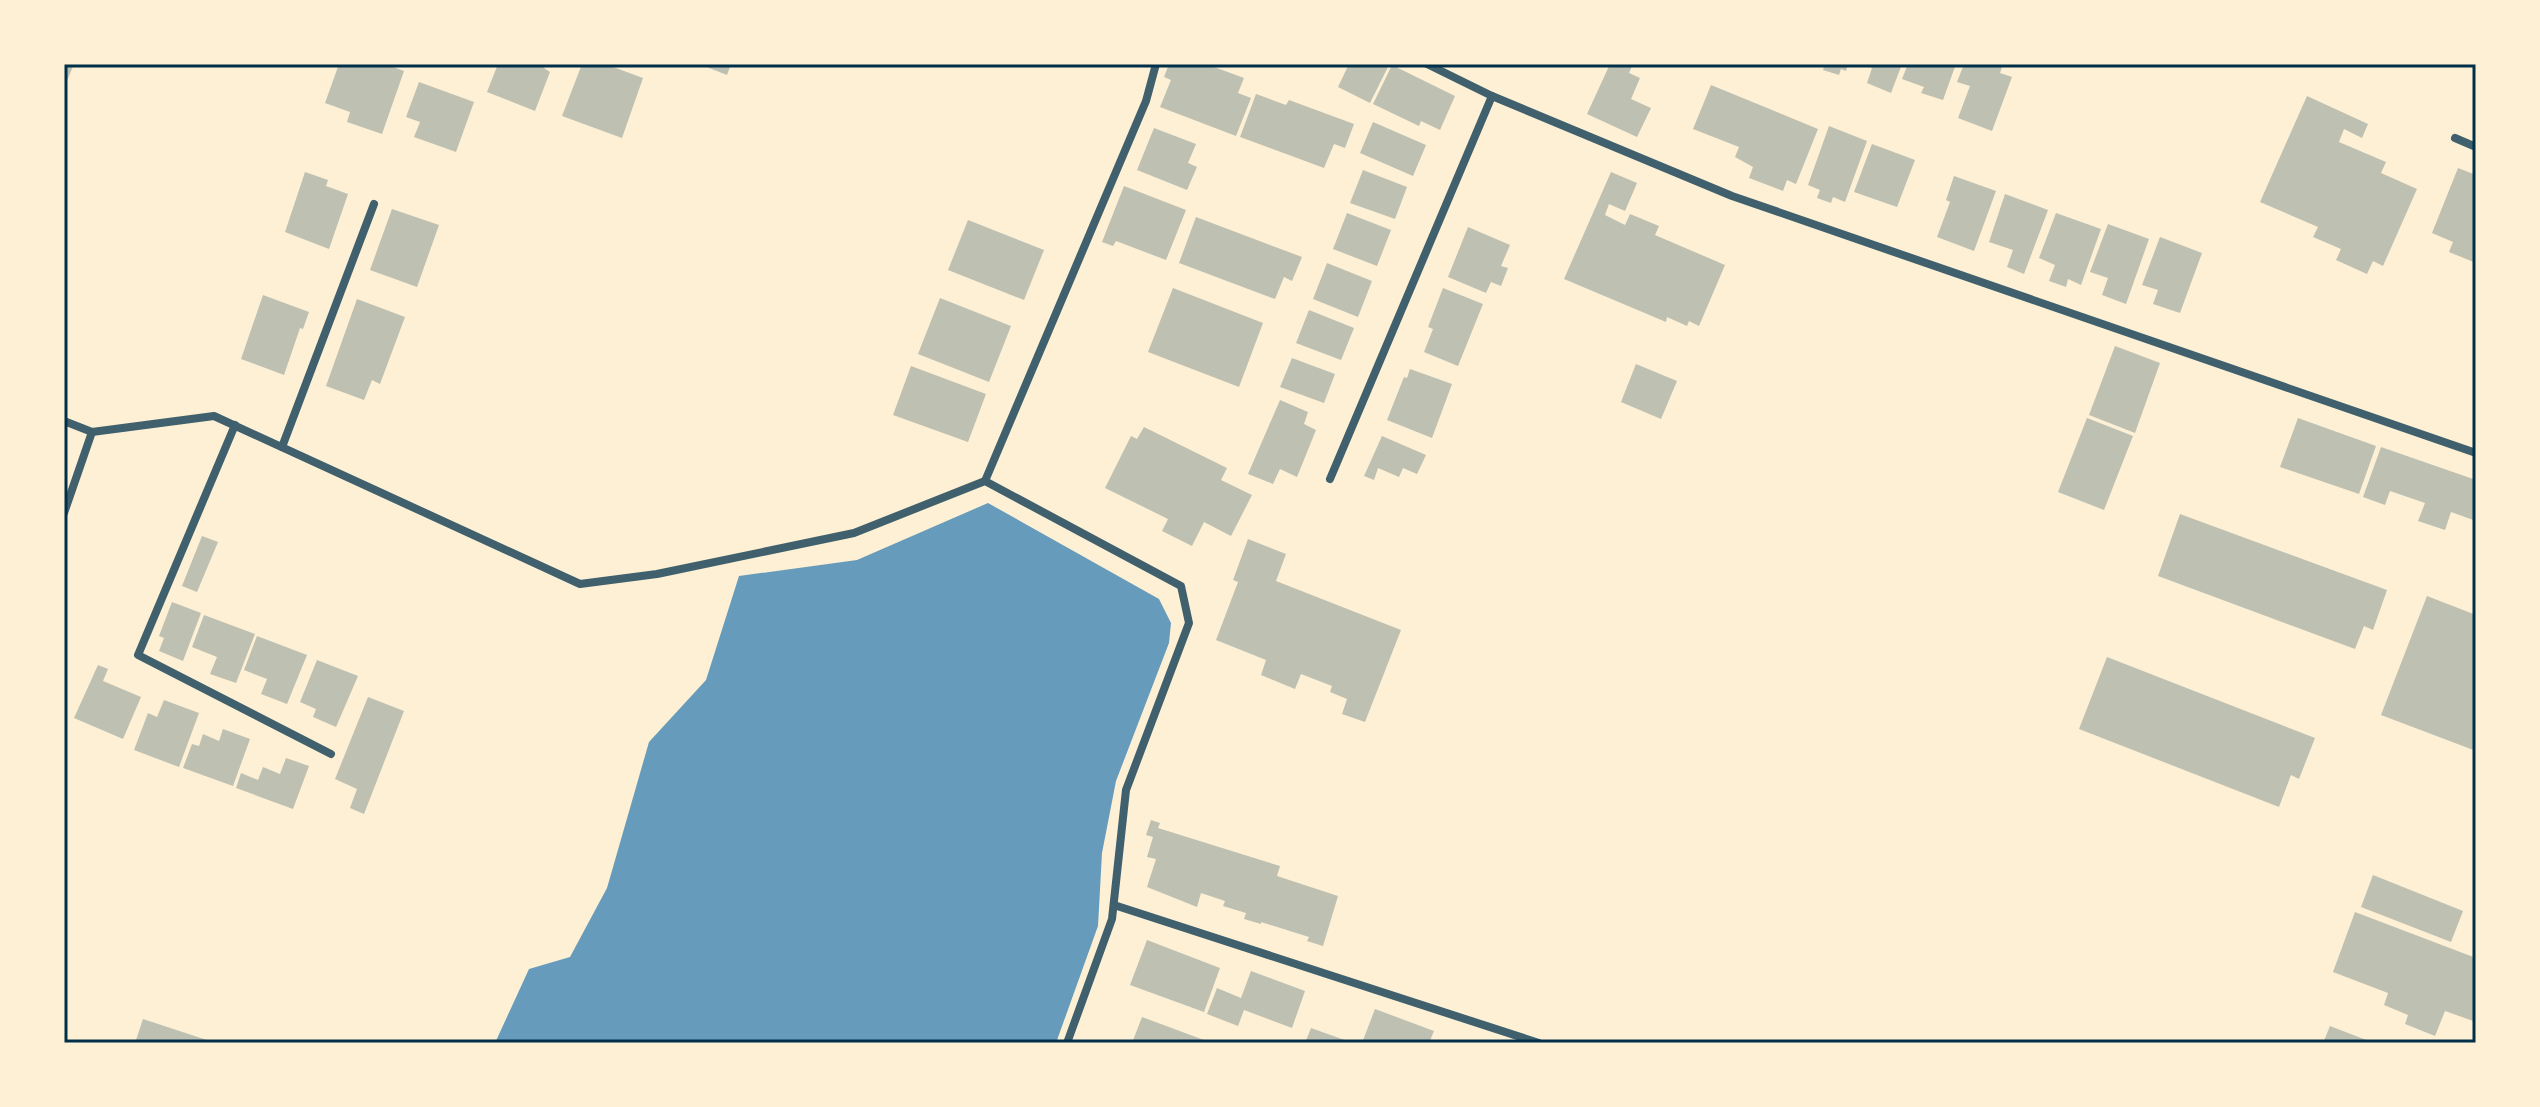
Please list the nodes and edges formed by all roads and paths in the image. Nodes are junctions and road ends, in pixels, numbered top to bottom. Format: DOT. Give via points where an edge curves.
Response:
graph roads {
  1 [pos="1156,64"];
  2 [pos="1427,64"];
  3 [pos="1492,96"];
  4 [pos="2455,138"];
  5 [pos="2476,147"];
  6 [pos="374,204"];
  7 [pos="64,421"];
  8 [pos="235,425"];
  9 [pos="92,432"];
  10 [pos="282,447"];
  11 [pos="2476,453"];
  12 [pos="1330,479"];
  13 [pos="985,481"];
  14 [pos="64,513"];
  15 [pos="331,754"];
  16 [pos="1114,905"];
  17 [pos="1067,1043"];
  18 [pos="1539,1043"];
  1 -- 13 [label="street" via="1146,101"];
  2 -- 3 [label="street"];
  3 -- 11 [label="street" via="1732,196"];
  3 -- 12 [label="street"];
  4 -- 5 [label="street"];
  6 -- 10 [label="street"];
  7 -- 9 [label="street"];
  8 -- 9 [label="street" via="214,416"];
  8 -- 10 [label="street"];
  8 -- 15 [label="street" via="138,655"];
  9 -- 14 [label="street"];
  10 -- 13 [label="street" via="580,584 657,574 854,533"];
  13 -- 16 [label="street" via="1181,586 1189,623 1126,790"];
  16 -- 17 [label="street"];
  16 -- 18 [label="street"];
}
